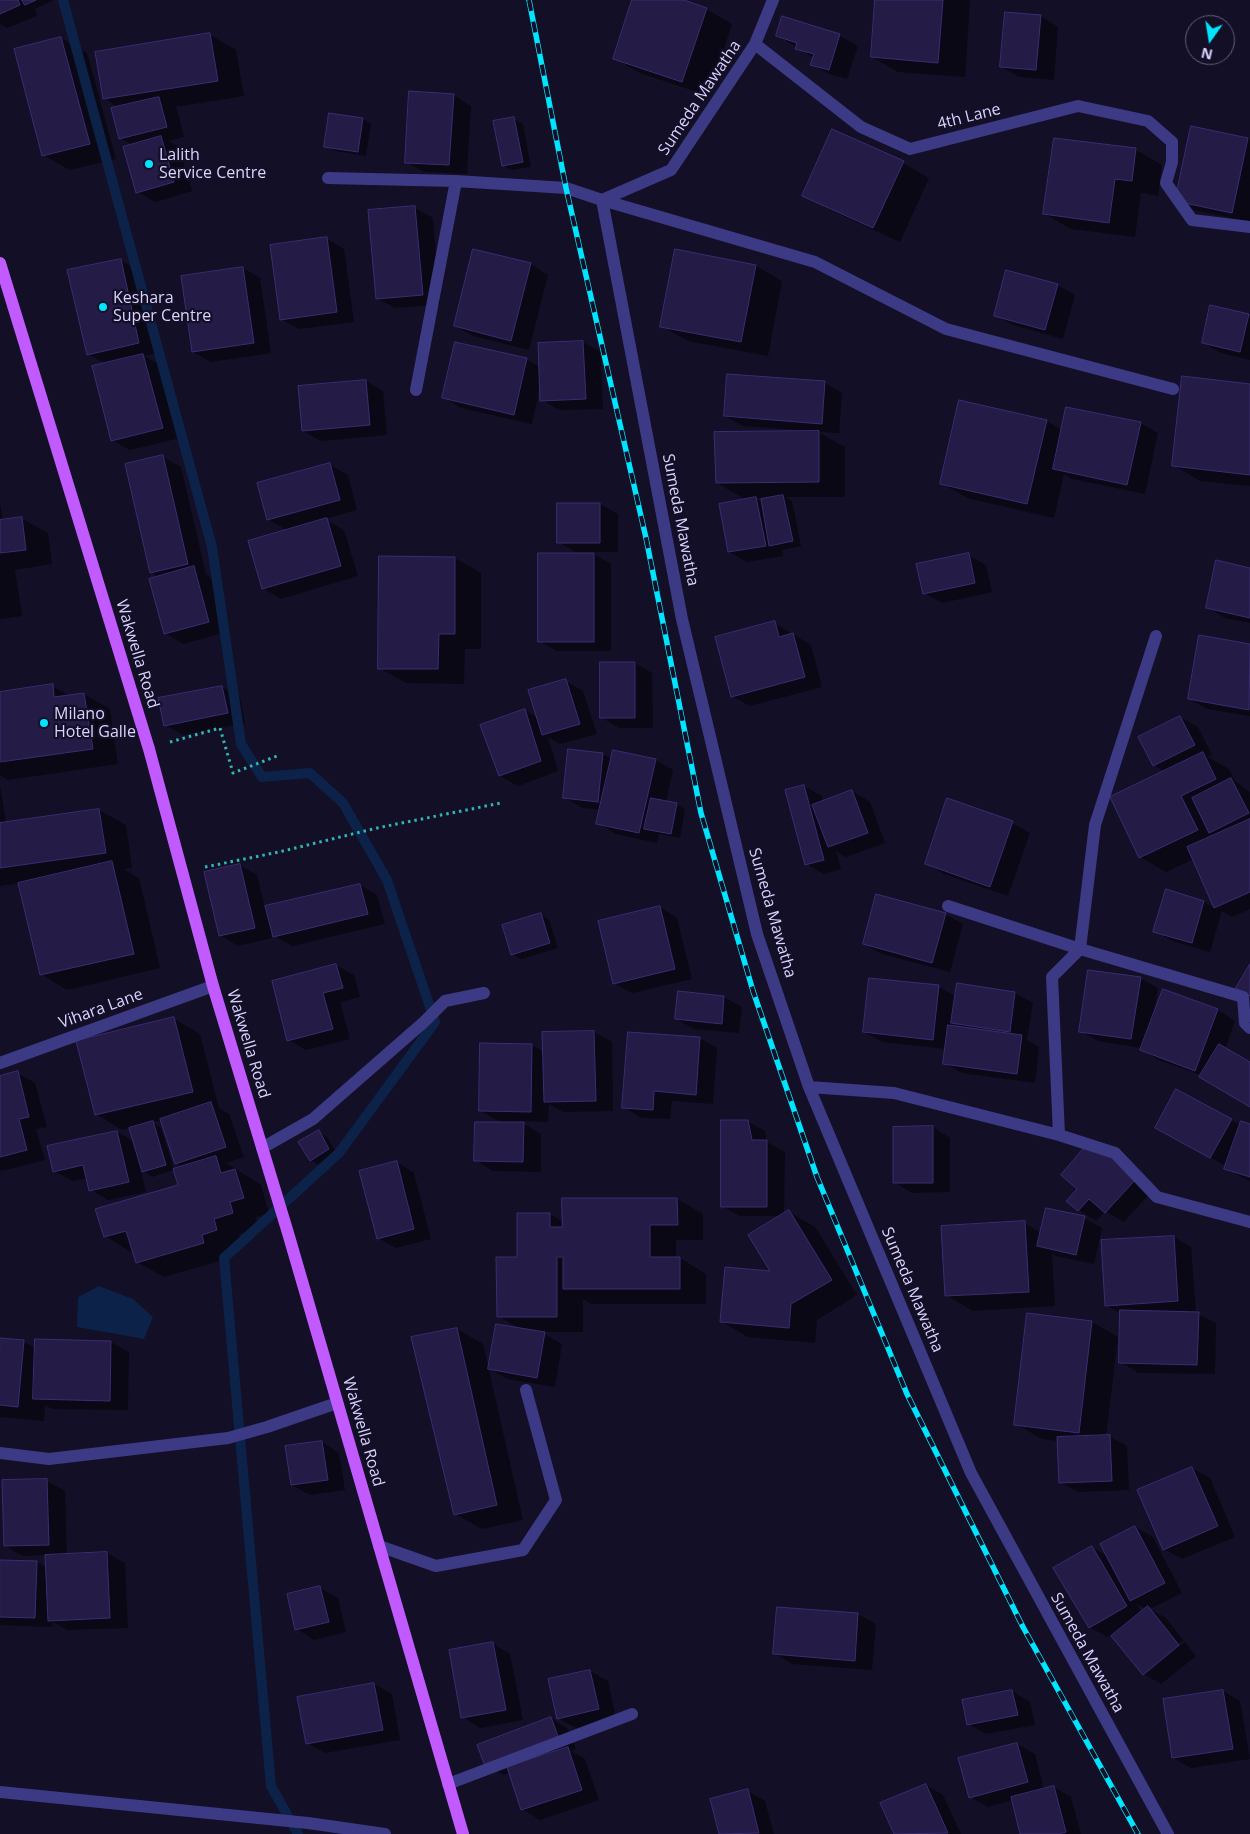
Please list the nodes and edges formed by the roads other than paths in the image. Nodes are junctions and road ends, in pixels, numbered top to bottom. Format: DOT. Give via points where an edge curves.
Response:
graph roads {
  1 [pos="773,0"];
  2 [pos="755,44"];
  3 [pos="328,178"];
  4 [pos="456,182"];
  5 [pos="602,200"];
  6 [pos="1250,227"];
  7 [pos="0,263"];
  8 [pos="1174,389"];
  9 [pos="416,390"];
  10 [pos="1156,636"];
  11 [pos="948,906"];
  12 [pos="1080,949"];
  13 [pos="213,986"];
  14 [pos="484,993"];
  15 [pos="1250,1028"];
  16 [pos="0,1063"];
  17 [pos="809,1087"];
  18 [pos="1059,1135"];
  19 [pos="262,1148"];
  20 [pos="1250,1222"];
  21 [pos="526,1390"];
  22 [pos="337,1404"];
  23 [pos="0,1453"];
  24 [pos="379,1546"];
  25 [pos="632,1714"];
  26 [pos="448,1784"];
  27 [pos="0,1792"];
  28 [pos="385,1834"];
  29 [pos="462,1834"];
  30 [pos="1168,1834"];
  1 -- 2 [label="street, Sumeda Mawatha"];
  2 -- 5 [label="street, Sumeda Mawatha" via="671,170"];
  2 -- 6 [label="street, 4th Lane" via="861,127 910,149 1078,106 1148,121 1172,142 1172,162 1166,183 1192,220"];
  3 -- 4 [label="street"];
  4 -- 5 [label="street" via="566,188"];
  4 -- 9 [label="street"];
  5 -- 8 [label="street" via="815,262 946,329"];
  5 -- 17 [label="street, Sumeda Mawatha" via="682,619 757,934"];
  7 -- 13 [label="main road, Wakwella Road" via="149,749"];
  10 -- 12 [label="street" via="1094,825"];
  11 -- 12 [label="street"];
  12 -- 15 [label="street" via="1243,997 1245,1023"];
  12 -- 18 [label="street" via="1052,977"];
  13 -- 16 [label="street, Vihara Lane"];
  13 -- 19 [label="main road, Wakwella Road"];
  14 -- 19 [label="street" via="445,1001 314,1119"];
  17 -- 18 [label="street" via="894,1093"];
  17 -- 30 [label="street, Sumeda Mawatha" via="971,1473"];
  18 -- 20 [label="street" via="1115,1153 1157,1197"];
  19 -- 22 [label="main road, Wakwella Road"];
  21 -- 24 [label="street" via="556,1500 523,1550 436,1566"];
  22 -- 23 [label="street" via="228,1438 49,1459"];
  22 -- 24 [label="main road, Wakwella Road"];
  24 -- 26 [label="main road, Wakwella Road"];
  25 -- 26 [label="street"];
  26 -- 29 [label="main road, Wakwella Road"];
  27 -- 28 [label="street" via="272,1819"];
}
